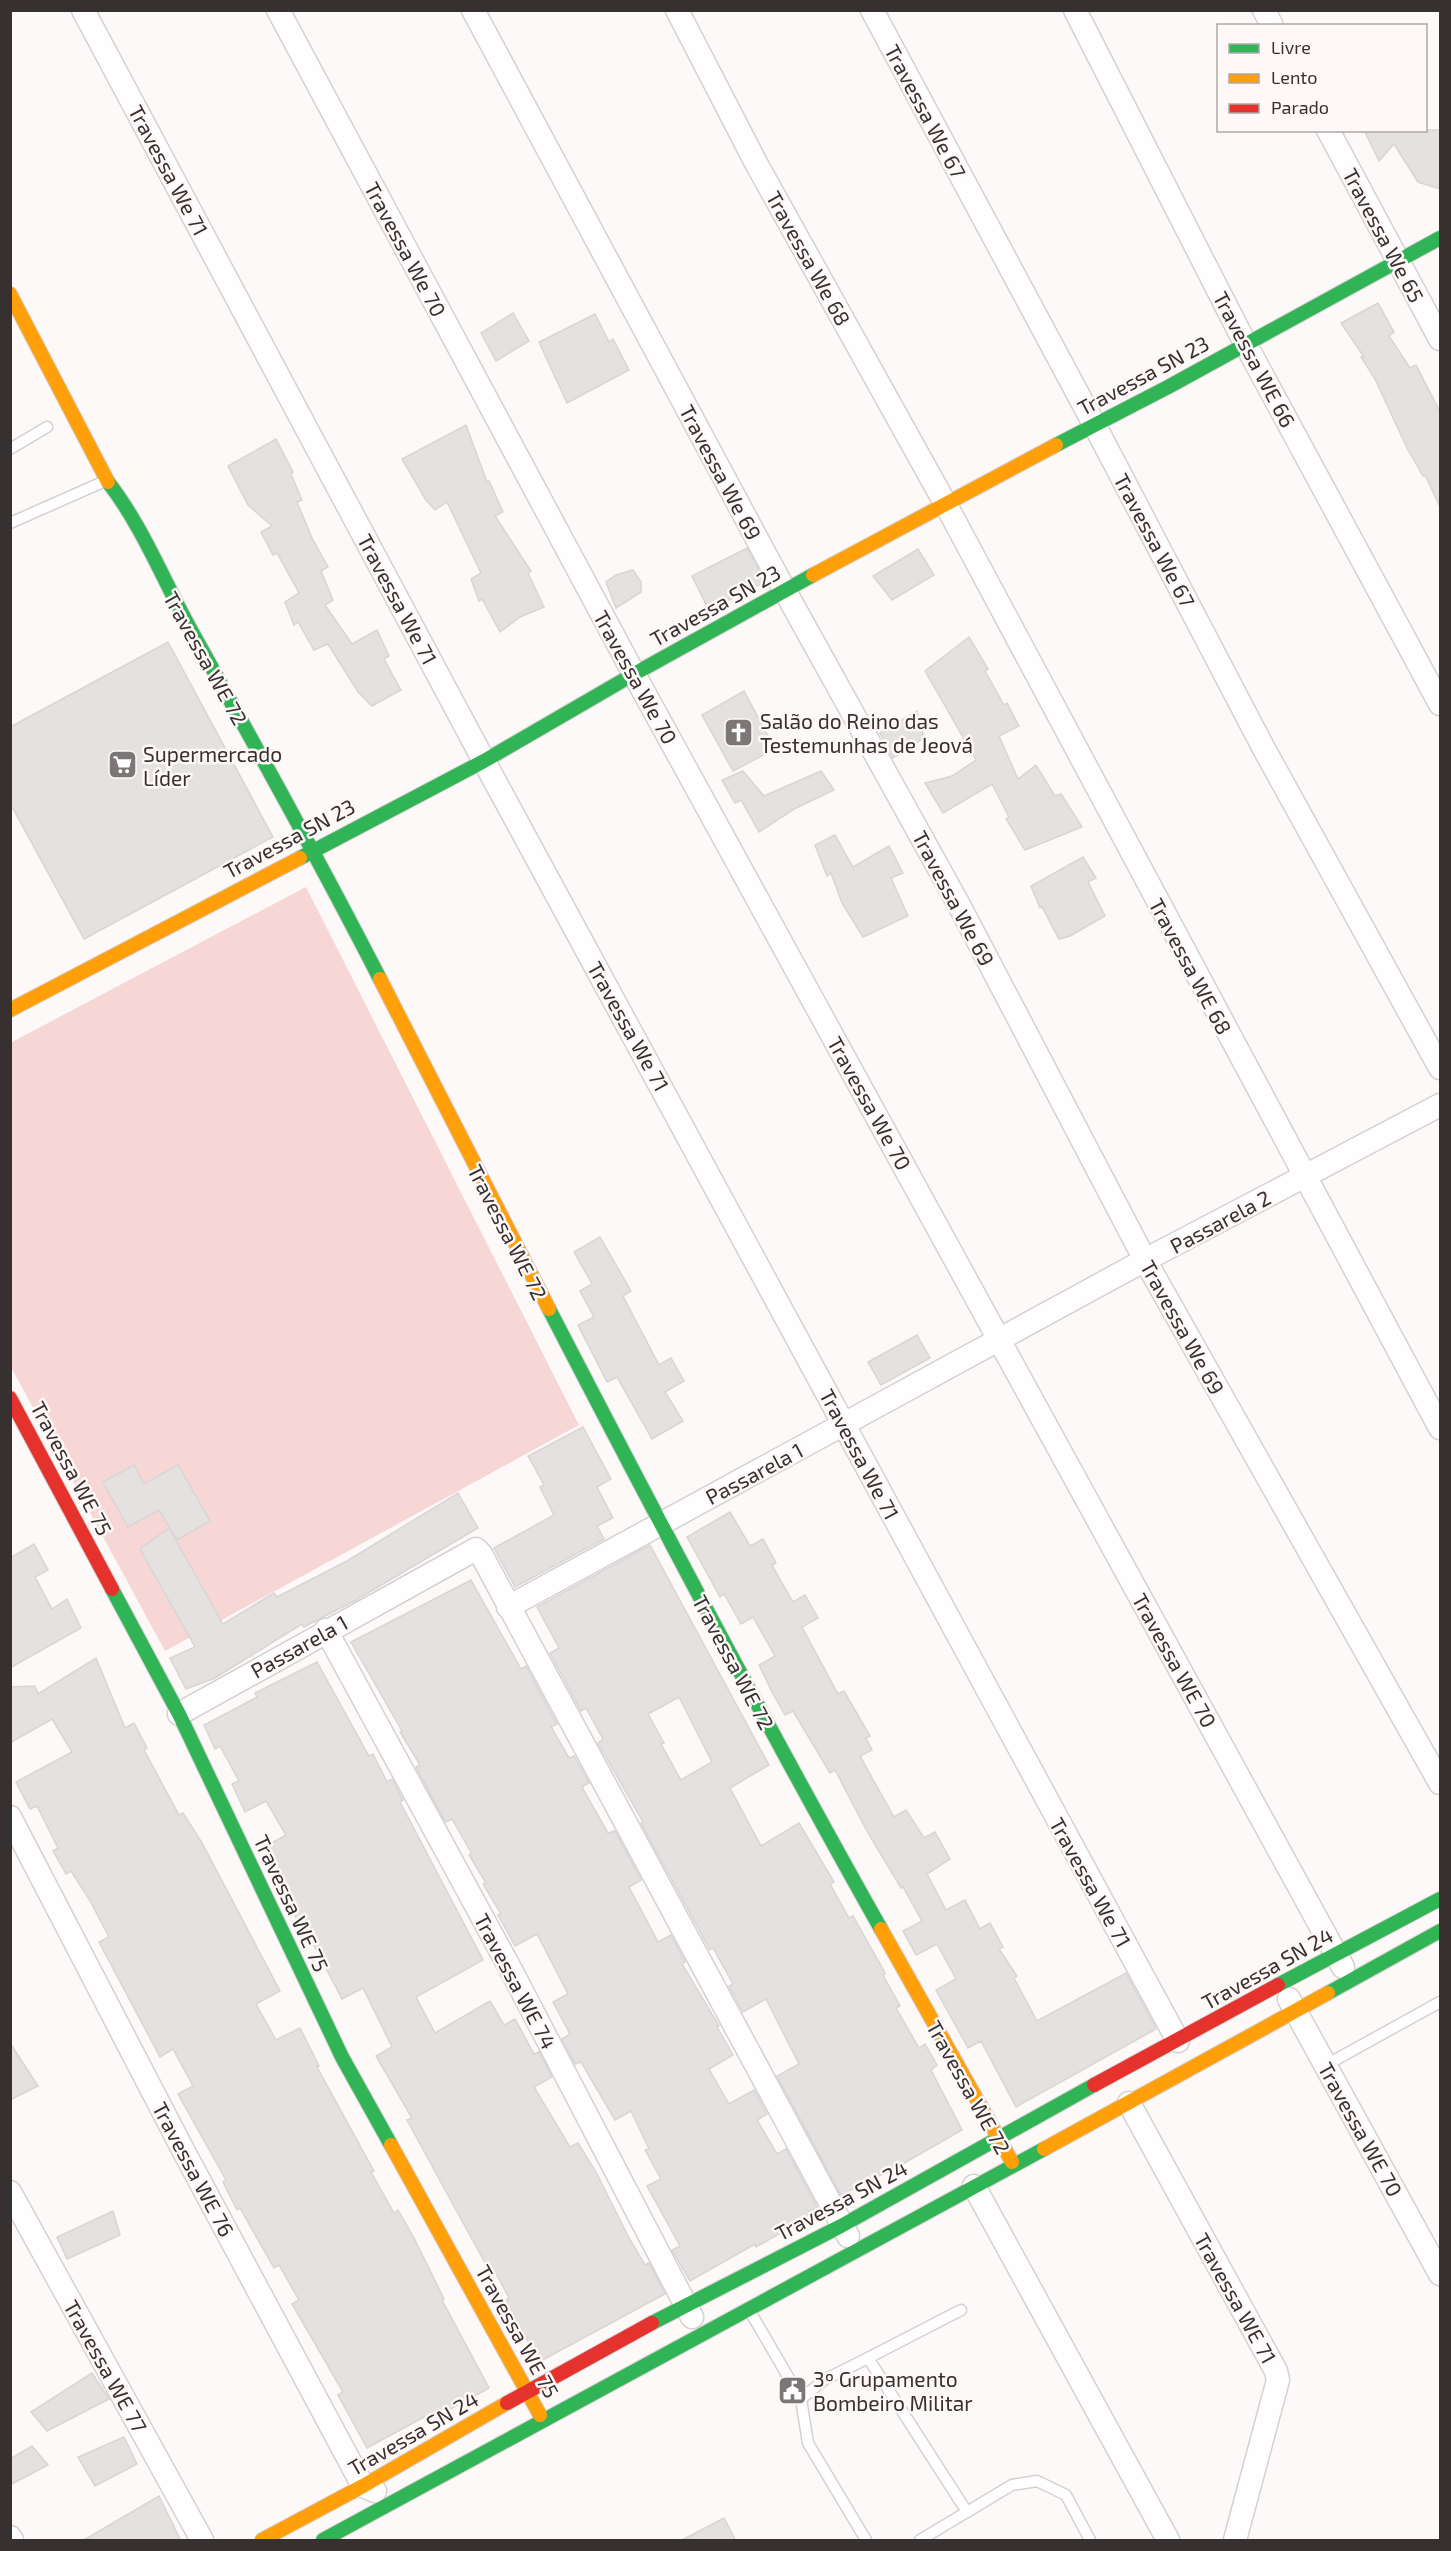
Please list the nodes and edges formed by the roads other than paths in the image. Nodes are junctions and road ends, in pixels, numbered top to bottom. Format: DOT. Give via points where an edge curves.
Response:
graph roads {
  1 [pos="82,10"];
  2 [pos="278,10"];
  3 [pos="473,10"];
  4 [pos="677,10"];
  5 [pos="872,10"];
  6 [pos="1075,10"];
  7 [pos="1264,10"];
  8 [pos="1271,24"];
  9 [pos="1329,132"];
  10 [pos="1440,238"];
  11 [pos="1398,260"];
  12 [pos="10,294"];
  13 [pos="1440,339"];
  14 [pos="1245,343"];
  15 [pos="1094,424"];
  16 [pos="47,427"];
  17 [pos="10,449"];
  18 [pos="106,480"];
  19 [pos="945,503"];
  20 [pos="10,523"];
  21 [pos="785,591"];
  22 [pos="634,674"];
  23 [pos="1440,704"];
  24 [pos="484,761"];
  25 [pos="313,849"];
  26 [pos="10,1010"];
  27 [pos="1440,1068"];
  28 [pos="1440,1105"];
  29 [pos="1304,1177"];
  30 [pos="1145,1260"];
  31 [pos="1001,1340"];
  32 [pos="10,1398"];
  33 [pos="844,1424"];
  34 [pos="1440,1428"];
  35 [pos="660,1524"];
  36 [pos="508,1607"];
  37 [pos="326,1630"];
  38 [pos="179,1714"];
  39 [pos="1440,1784"];
  40 [pos="10,1817"];
  41 [pos="1438,1905"];
  42 [pos="1440,1931"];
  43 [pos="1336,1954"];
  44 [pos="1350,1981"];
  45 [pos="1281,1984"];
  46 [pos="1440,2002"];
  47 [pos="1296,2011"];
  48 [pos="1178,2041"];
  49 [pos="1326,2065"];
  50 [pos="1128,2103"];
  51 [pos="998,2138"];
  52 [pos="1014,2166"];
  53 [pos="974,2186"];
  54 [pos="10,2192"];
  55 [pos="841,2226"];
  56 [pos="856,2250"];
  57 [pos="1440,2274"];
  58 [pos="686,2304"];
  59 [pos="748,2309"];
  60 [pos="961,2310"];
  61 [pos="701,2335"];
  62 [pos="868,2358"];
  63 [pos="526,2392"];
  64 [pos="801,2399"];
  65 [pos="544,2421"];
  66 [pos="363,2486"];
  67 [pos="398,2500"];
  68 [pos="967,2512"];
  69 [pos="201,2541"];
  70 [pos="262,2541"];
  71 [pos="324,2541"];
  72 [pos="866,2541"];
  73 [pos="920,2541"];
  74 [pos="1090,2541"];
  75 [pos="1168,2541"];
  76 [pos="1235,2541"];
  1 -- 24 [label="street, Travessa We 71"];
  2 -- 22 [label="street, Travessa We 70"];
  3 -- 21 [label="street, Travessa We 69"];
  4 -- 19 [label="street, Travessa We 68" via="756,163"];
  5 -- 15 [label="street, Travessa We 67"];
  6 -- 14 [label="street, Travessa WE 66"];
  7 -- 8 [label="street"];
  9 -- 11 [label="street, Travessa We 65"];
  10 -- 11 [label="main road, Travessa SN 23"];
  11 -- 13 [label="street, Travessa We 65"];
  11 -- 14 [label="main road, Travessa SN 23"];
  12 -- 18 [label="main road, Travessa WE 72"];
  14 -- 15 [label="main road, Travessa SN 23"];
  14 -- 23 [label="street, Travessa WE 66"];
  15 -- 19 [label="main road, Travessa SN 23"];
  15 -- 27 [label="street, Travessa We 67" via="1263,747"];
  16 -- 17 [label="lane"];
  18 -- 20 [label="lane"];
  18 -- 25 [label="main road, Travessa WE 72" via="127,507 167,587"];
  19 -- 21 [label="main road, Travessa SN 23"];
  19 -- 29 [label="street, Travessa WE 68"];
  21 -- 22 [label="main road, Travessa SN 23"];
  21 -- 30 [label="street, Travessa We 69" via="959,905"];
  22 -- 24 [label="main road, Travessa SN 23"];
  22 -- 31 [label="street, Travessa We 70"];
  24 -- 25 [label="main road, Travessa SN 23"];
  24 -- 33 [label="street, Travessa We 71"];
  25 -- 26 [label="main road, Travessa SN 23"];
  25 -- 35 [label="main road, Travessa WE 72"];
  28 -- 29 [label="street, Passarela 2"];
  29 -- 30 [label="street, Passarela 2"];
  29 -- 34 [label="street, Travessa WE 68"];
  30 -- 31 [label="street, Passarela 2"];
  30 -- 39 [label="street, Travessa We 69"];
  31 -- 33 [label="street, Passarela 1"];
  31 -- 43 [label="street, Travessa WE 70"];
  32 -- 38 [label="main road, Travessa WE 75"];
  33 -- 35 [label="street, Passarela 1"];
  33 -- 48 [label="street, Travessa We 71"];
  35 -- 36 [label="street, Passarela 1"];
  35 -- 51 [label="main road, Travessa WE 72"];
  36 -- 37 [label="street, Passarela 1" via="476,1549"];
  36 -- 55 [label="street"];
  37 -- 38 [label="street, Passarela 1"];
  37 -- 58 [label="street, Travessa WE 74"];
  38 -- 63 [label="main road, Travessa WE 75" via="342,2056"];
  40 -- 66 [label="street, Travessa WE 76"];
  41 -- 43 [label="main road, Travessa SN 24"];
  42 -- 44 [label="main road"];
  43 -- 44 [label="street, Travessa WE 70"];
  43 -- 45 [label="main road, Travessa SN 24"];
  44 -- 47 [label="main road"];
  45 -- 47 [label="street, Travessa WE 70"];
  45 -- 48 [label="main road, Travessa SN 24"];
  46 -- 49 [label="lane"];
  47 -- 49 [label="street, Travessa WE 70"];
  47 -- 50 [label="main road"];
  48 -- 51 [label="main road, Travessa SN 24"];
  49 -- 57 [label="street, Travessa WE 70"];
  50 -- 52 [label="main road"];
  50 -- 76 [label="street, Travessa WE 71" via="1276,2371 1278,2380"];
  51 -- 52 [label="main road, Travessa WE 72"];
  51 -- 55 [label="main road, Travessa SN 24"];
  52 -- 53 [label="main road"];
  53 -- 56 [label="main road"];
  53 -- 75 [label="street"];
  54 -- 69 [label="street, Travessa WE 77"];
  55 -- 56 [label="street"];
  55 -- 58 [label="main road, Travessa SN 24"];
  56 -- 59 [label="main road"];
  58 -- 61 [label="street, Travessa WE 74"];
  58 -- 63 [label="main road, Travessa SN 24"];
  59 -- 61 [label="main road"];
  59 -- 64 [label="lane"];
  60 -- 62 [label="lane"];
  61 -- 65 [label="main road"];
  62 -- 64 [label="lane" via="824,2380"];
  62 -- 68 [label="lane"];
  63 -- 65 [label="main road, Travessa WE 75"];
  63 -- 66 [label="main road, Travessa SN 24"];
  64 -- 72 [label="lane" via="808,2443"];
  65 -- 67 [label="main road"];
  66 -- 67 [label="street"];
  66 -- 70 [label="main road, Travessa SN 24"];
  67 -- 71 [label="main road"];
  68 -- 73 [label="lane"];
  68 -- 74 [label="lane" via="1012,2485 1037,2481 1065,2495"];
}
